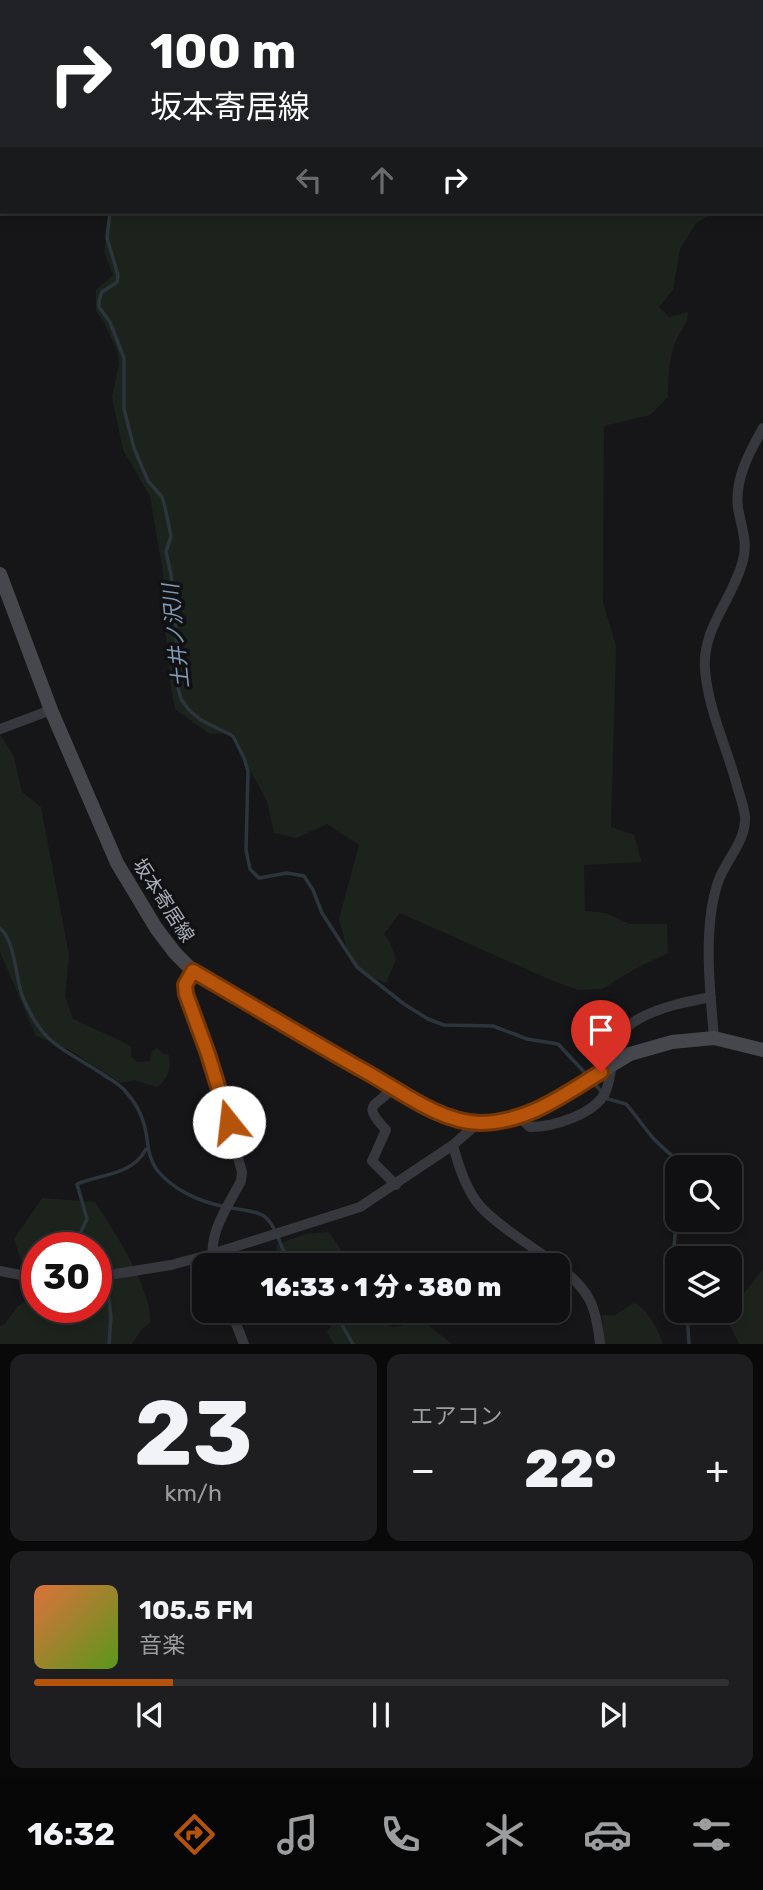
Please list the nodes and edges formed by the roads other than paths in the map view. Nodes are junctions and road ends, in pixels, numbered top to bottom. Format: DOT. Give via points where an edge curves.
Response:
graph roads {
  1 [pos="763,428"];
  2 [pos="0,574"];
  3 [pos="51,710"];
  4 [pos="0,729"];
  5 [pos="193,971"];
  6 [pos="711,997"];
  7 [pos="713,1038"];
  8 [pos="763,1051"];
  9 [pos="607,1068"];
  10 [pos="393,1087"];
  11 [pos="519,1117"];
  12 [pos="478,1123"];
  13 [pos="453,1145"];
  14 [pos="396,1185"];
  15 [pos="212,1253"];
  16 [pos="215,1253"];
  17 [pos="541,1253"];
  18 [pos="192,1259"];
  19 [pos="0,1271"];
  20 [pos="112,1274"];
  21 [pos="21,1275"];
  22 [pos="570,1276"];
  23 [pos="235,1323"];
  24 [pos="244,1344"];
  25 [pos="600,1344"];
  1 -- 6 [label="street" via="741,473 737,504 744,557 734,590 706,643 711,708 745,815 742,837 717,885 710,920"];
  2 -- 3 [label="main road, 坂本寄居線"];
  3 -- 4 [label="street"];
  3 -- 5 [label="main road, 坂本寄居線" via="123,875 156,928"];
  5 -- 10 [label="main road, 坂本寄居線"];
  5 -- 15 [label="street" via="185,985 186,994 242,1172 216,1229"];
  6 -- 7 [label="street"];
  6 -- 9 [label="street" via="674,1004 632,1022 607,1048"];
  7 -- 8 [label="main road, 坂本寄居線"];
  7 -- 9 [label="main road, 坂本寄居線" via="672,1042 630,1054"];
  9 -- 11 [label="main road, 坂本寄居線"];
  9 -- 11 [label="street" via="605,1093 575,1116 547,1127 530,1127"];
  10 -- 12 [label="main road, 坂本寄居線" via="441,1114"];
  10 -- 14 [label="street" via="372,1108 386,1130 372,1161"];
  11 -- 12 [label="main road, 坂本寄居線"];
  12 -- 13 [label="street"];
  13 -- 14 [label="street"];
  13 -- 17 [label="street" via="475,1200"];
  14 -- 16 [label="street" via="360,1208"];
  18 -- 20 [label="street"];
  19 -- 21 [label="street"];
  22 -- 25 [label="street" via="582,1287 597,1315"];
  23 -- 24 [label="street"];
}
